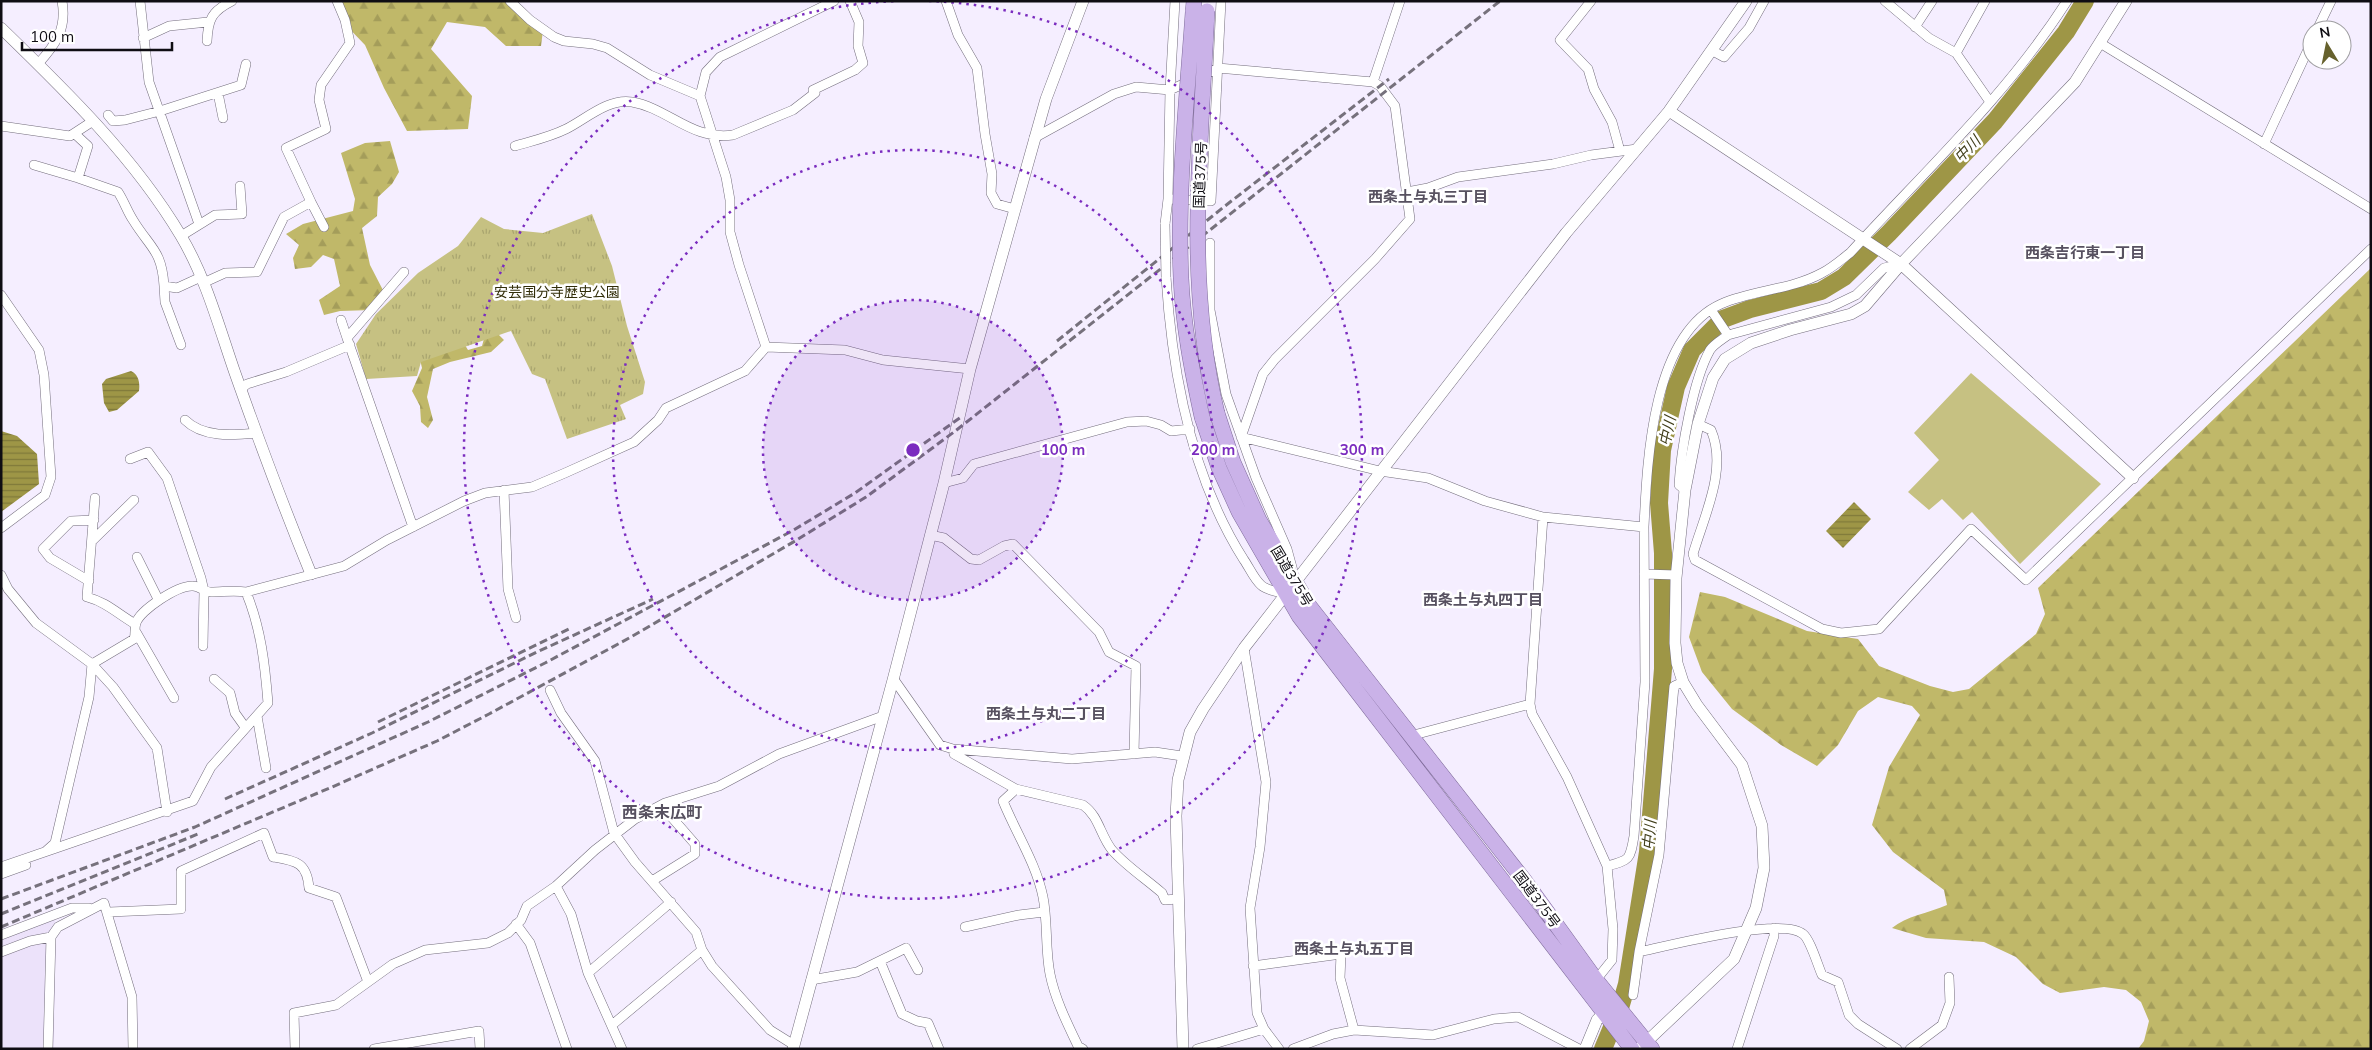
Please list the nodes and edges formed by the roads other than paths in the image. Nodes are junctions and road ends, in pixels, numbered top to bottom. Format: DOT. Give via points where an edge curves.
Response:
graph roads {
  1 [pos="62,1"];
  2 [pos="140,1"];
  3 [pos="232,1"];
  4 [pos="337,1"];
  5 [pos="510,1"];
  6 [pos="834,1"];
  7 [pos="850,1"];
  8 [pos="946,1"];
  9 [pos="1083,1"];
  10 [pos="1175,1"];
  11 [pos="1222,1"];
  12 [pos="1400,1"];
  13 [pos="1591,1"];
  14 [pos="1746,1"];
  15 [pos="1764,1"];
  16 [pos="1886,1"];
  17 [pos="1932,1"];
  18 [pos="1984,1"];
  19 [pos="2066,1"];
  20 [pos="2126,1"];
  21 [pos="2331,1"];
  22 [pos="222,4"];
  23 [pos="1200,6"];
  24 [pos="2322,20"];
  25 [pos="208,22"];
  26 [pos="1915,27"];
  27 [pos="1,28"];
  28 [pos="143,38"];
  29 [pos="207,41"];
  30 [pos="2100,43"];
  31 [pos="1713,51"];
  32 [pos="1956,53"];
  33 [pos="2302,62"];
  34 [pos="38,64"];
  35 [pos="246,64"];
  36 [pos="1218,68"];
  37 [pos="1373,82"];
  38 [pos="1170,90"];
  39 [pos="218,93"];
  40 [pos="700,96"];
  41 [pos="1990,102"];
  42 [pos="1669,111"];
  43 [pos="160,112"];
  44 [pos="108,115"];
  45 [pos="223,118"];
  46 [pos="93,121"];
  47 [pos="1,126"];
  48 [pos="75,134"];
  49 [pos="712,135"];
  50 [pos="1034,138"];
  51 [pos="2264,144"];
  52 [pos="515,146"];
  53 [pos="1637,149"];
  54 [pos="1620,151"];
  55 [pos="34,166"];
  56 [pos="78,178"];
  57 [pos="240,186"];
  58 [pos="1407,192"];
  59 [pos="1168,199"];
  60 [pos="311,202"];
  61 [pos="1015,209"];
  62 [pos="2371,209"];
  63 [pos="199,224"];
  64 [pos="324,227"];
  65 [pos="181,236"];
  66 [pos="1863,240"];
  67 [pos="1210,243"];
  68 [pos="2371,249"];
  69 [pos="1901,264"];
  70 [pos="404,272"];
  71 [pos="202,280"];
  72 [pos="164,286"];
  73 [pos="1,295"];
  74 [pos="1210,310"];
  75 [pos="1712,311"];
  76 [pos="1168,317"];
  77 [pos="340,320"];
  78 [pos="1727,333"];
  79 [pos="348,341"];
  80 [pos="181,345"];
  81 [pos="766,347"];
  82 [pos="970,369"];
  83 [pos="241,389"];
  84 [pos="1226,394"];
  85 [pos="1184,403"];
  86 [pos="185,420"];
  87 [pos="1698,424"];
  88 [pos="1190,430"];
  89 [pos="257,433"];
  90 [pos="1241,437"];
  91 [pos="130,459"];
  92 [pos="1380,471"];
  93 [pos="2134,478"];
  94 [pos="944,483"];
  95 [pos="504,490"];
  96 [pos="1685,490"];
  97 [pos="95,498"];
  98 [pos="134,500"];
  99 [pos="1542,517"];
  100 [pos="94,520"];
  101 [pos="413,527"];
  102 [pos="1644,527"];
  103 [pos="1,528"];
  104 [pos="930,535"];
  105 [pos="92,541"];
  106 [pos="137,557"];
  107 [pos="311,574"];
  108 [pos="1644,574"];
  109 [pos="1,575"];
  110 [pos="1674,575"];
  111 [pos="89,581"];
  112 [pos="1290,588"];
  113 [pos="204,591"];
  114 [pos="246,592"];
  115 [pos="158,599"];
  116 [pos="516,618"];
  117 [pos="136,628"];
  118 [pos="203,646"];
  119 [pos="1244,648"];
  120 [pos="92,664"];
  121 [pos="214,679"];
  122 [pos="892,680"];
  123 [pos="1683,682"];
  124 [pos="550,690"];
  125 [pos="174,698"];
  126 [pos="1530,704"];
  127 [pos="256,716"];
  128 [pos="883,716"];
  129 [pos="245,727"];
  130 [pos="1410,736"];
  131 [pos="954,749"];
  132 [pos="1134,754"];
  133 [pos="1182,756"];
  134 [pos="266,768"];
  135 [pos="1016,789"];
  136 [pos="665,803"];
  137 [pos="167,812"];
  138 [pos="614,833"];
  139 [pos="43,854"];
  140 [pos="1607,866"];
  141 [pos="1,867"];
  142 [pos="1,874"];
  143 [pos="652,881"];
  144 [pos="556,886"];
  145 [pos="1177,899"];
  146 [pos="671,902"];
  147 [pos="92,908"];
  148 [pos="109,912"];
  149 [pos="1044,912"];
  150 [pos="516,924"];
  151 [pos="966,927"];
  152 [pos="1774,928"];
  153 [pos="1748,930"];
  154 [pos="1,935"];
  155 [pos="51,937"];
  156 [pos="702,950"];
  157 [pos="1,952"];
  158 [pos="1638,952"];
  159 [pos="880,961"];
  160 [pos="1253,966"];
  161 [pos="918,970"];
  162 [pos="588,973"];
  163 [pos="1949,977"];
  164 [pos="811,980"];
  165 [pos="368,982"];
  166 [pos="1599,984"];
  167 [pos="1632,995"];
  168 [pos="1604,1013"];
  169 [pos="612,1025"];
  170 [pos="1264,1029"];
  171 [pos="1354,1030"];
  172 [pos="1646,1046"];
  173 [pos="793,1047"];
  174 [pos="48,1049"];
  175 [pos="133,1049"];
  176 [pos="295,1049"];
  177 [pos="374,1049"];
  178 [pos="480,1049"];
  179 [pos="567,1049"];
  180 [pos="622,1049"];
  181 [pos="938,1049"];
  182 [pos="1083,1049"];
  183 [pos="1183,1049"];
  184 [pos="1197,1049"];
  185 [pos="1279,1049"];
  186 [pos="1293,1049"];
  187 [pos="1579,1049"];
  188 [pos="1585,1049"];
  189 [pos="1632,1049"];
  190 [pos="1737,1049"];
  191 [pos="1897,1049"];
  192 [pos="1910,1049"];
  1 -- 34 [label="street" via="64,12 56,44"];
  2 -- 28 [label="street"];
  3 -- 22 [label="street"];
  4 -- 60 [label="street" via="350,43 321,85 319,100 326,129 286,148"];
  5 -- 40 [label="street" via="554,37 607,48 650,75"];
  6 -- 40 [label="street" via="720,57 706,72"];
  7 -- 49 [label="street" via="859,22 858,46 863,63 813,90 815,93 793,110 733,135"];
  8 -- 61 [label="street" via="958,35 977,68 992,174 991,193 997,204"];
  9 -- 50 [label="street"];
  10 -- 38 [label="street"];
  11 -- 36 [label="street"];
  12 -- 37 [label="street"];
  13 -- 54 [label="street" via="1560,40 1588,69 1612,122"];
  14 -- 31 [label="street"];
  15 -- 31 [label="street" via="1749,28 1724,57"];
  16 -- 26 [label="street"];
  17 -- 26 [label="street"];
  18 -- 32 [label="street"];
  19 -- 41 [label="street" via="2045,36"];
  20 -- 30 [label="street"];
  21 -- 24 [label="street"];
  22 -- 25 [label="street"];
  23 -- 112 [label="highway, 国道375号, bridge" via="1198,276 1207,372 1233,462"];
  23 -- 112 [label="highway, 国道375号, bridge" via="1181,201 1180,278 1193,375 1202,417 1219,468 1239,512"];
  25 -- 28 [label="street" via="169,26"];
  25 -- 29 [label="street"];
  26 -- 32 [label="street"];
  27 -- 34 [label="street"];
  28 -- 43 [label="street" via="149,82"];
  30 -- 51 [label="street"];
  30 -- 69 [label="street" via="2075,82"];
  31 -- 42 [label="street"];
  32 -- 41 [label="street"];
  33 -- 51 [label="street"];
  34 -- 46 [label="street"];
  35 -- 39 [label="street" via="241,85"];
  36 -- 37 [label="street"];
  36 -- 38 [label="street"];
  36 -- 59 [label="street" via="1211,201"];
  37 -- 58 [label="street" via="1395,106"];
  38 -- 50 [label="street" via="1136,87 1114,94"];
  38 -- 59 [label="street"];
  39 -- 43 [label="street"];
  39 -- 45 [label="street"];
  40 -- 49 [label="street"];
  41 -- 66 [label="street"];
  42 -- 53 [label="street"];
  42 -- 66 [label="street"];
  43 -- 44 [label="street" via="113,121"];
  43 -- 63 [label="street"];
  46 -- 48 [label="street"];
  46 -- 65 [label="street" via="136,171"];
  47 -- 48 [label="street" via="70,136"];
  48 -- 56 [label="street" via="88,146"];
  49 -- 52 [label="street" via="686,128 632,102 618,102 565,130"];
  49 -- 81 [label="street" via="726,177 732,240"];
  50 -- 61 [label="street"];
  51 -- 62 [label="street"];
  53 -- 54 [label="street"];
  53 -- 92 [label="street" via="1566,233"];
  54 -- 58 [label="street" via="1553,164 1458,176"];
  55 -- 56 [label="street"];
  56 -- 72 [label="street" via="118,192 163,266"];
  57 -- 63 [label="street" via="242,214 215,215"];
  58 -- 90 [label="street" via="1410,219 1375,260 1263,374"];
  59 -- 76 [label="street, bridge" via="1164,224"];
  60 -- 64 [label="street"];
  60 -- 71 [label="street" via="284,217 257,272 225,273"];
  61 -- 82 [label="street"];
  63 -- 65 [label="street"];
  65 -- 71 [label="street"];
  66 -- 69 [label="street"];
  66 -- 75 [label="street" via="1823,272 1722,304"];
  67 -- 74 [label="street"];
  68 -- 93 [label="street"];
  69 -- 78 [label="street" via="1884,268 1856,295 1831,307"];
  69 -- 87 [label="street" via="1865,306 1851,314 1751,343 1725,359 1713,378"];
  69 -- 93 [label="street"];
  70 -- 79 [label="street"];
  71 -- 72 [label="street" via="177,288"];
  71 -- 83 [label="street"];
  72 -- 80 [label="street" via="165,302"];
  73 -- 103 [label="street" via="38,350 44,375 51,477 45,495"];
  74 -- 76 [label="street"];
  74 -- 84 [label="street"];
  75 -- 78 [label="street"];
  75 -- 102 [label="street" via="1690,330 1675,354 1654,417 1646,470"];
  76 -- 85 [label="street"];
  77 -- 79 [label="street"];
  78 -- 96 [label="street" via="1711,349 1699,382 1681,452 1679,485"];
  79 -- 83 [label="street" via="286,372 247,384"];
  79 -- 101 [label="street"];
  81 -- 82 [label="street" via="845,350 883,360"];
  81 -- 95 [label="street" via="745,370 666,408 634,442 532,487"];
  82 -- 94 [label="street"];
  83 -- 89 [label="street"];
  84 -- 85 [label="street"];
  84 -- 90 [label="street"];
  85 -- 88 [label="street"];
  86 -- 89 [label="street" via="194,429 210,433"];
  87 -- 93 [label="street" via="1711,430 1716,442 1718,468 1693,554 1695,560 1822,629 1841,633 1879,629 1970,529 2026,580"];
  87 -- 96 [label="street"];
  88 -- 94 [label="street" via="1171,432 1146,421 1127,422 974,464 963,478"];
  88 -- 112 [label="street" via="1217,510 1234,544 1261,586"];
  89 -- 107 [label="street"];
  90 -- 92 [label="street"];
  90 -- 112 [label="street" via="1293,564"];
  91 -- 113 [label="street" via="148,452 167,478"];
  92 -- 99 [label="street" via="1428,478 1485,501"];
  92 -- 112 [label="street"];
  94 -- 104 [label="street"];
  95 -- 101 [label="street" via="464,501"];
  95 -- 116 [label="street" via="508,589"];
  96 -- 110 [label="street"];
  97 -- 100 [label="street"];
  98 -- 105 [label="street"];
  99 -- 102 [label="street"];
  99 -- 126 [label="street"];
  100 -- 105 [label="street"];
  100 -- 111 [label="street" via="71,521 43,549 50,558"];
  101 -- 107 [label="street" via="344,566"];
  102 -- 108 [label="street"];
  104 -- 122 [label="street"];
  104 -- 132 [label="street" via="944,538 971,559 979,560 1013,544 1099,632 1109,652 1136,666"];
  105 -- 111 [label="street"];
  106 -- 115 [label="street"];
  107 -- 114 [label="street"];
  108 -- 110 [label="street"];
  108 -- 140 [label="street" via="1645,682 1634,836 1631,856 1626,861"];
  109 -- 120 [label="street" via="8,589 36,623"];
  110 -- 123 [label="street" via="1675,643"];
  111 -- 117 [label="street" via="87,597 103,601"];
  112 -- 119 [label="street"];
  112 -- 130 [label="highway, 国道375号" via="1310,607"];
  112 -- 168 [label="highway, 国道375号" via="1299,616"];
  113 -- 114 [label="street"];
  113 -- 115 [label="street" via="194,586 182,587"];
  113 -- 118 [label="street"];
  114 -- 127 [label="street" via="264,654 268,703"];
  115 -- 117 [label="street"];
  117 -- 120 [label="street" via="134,639"];
  117 -- 125 [label="street"];
  119 -- 133 [label="street" via="1203,708"];
  119 -- 160 [label="street" via="1266,782 1250,908"];
  120 -- 137 [label="street" via="113,687 157,748"];
  120 -- 139 [label="street" via="89,697 55,843"];
  121 -- 129 [label="street" via="230,694 235,713"];
  122 -- 128 [label="street"];
  122 -- 131 [label="street" via="940,744"];
  123 -- 153 [label="street" via="1742,765 1758,808 1764,868"];
  123 -- 158 [label="street" via="1674,686 1659,855"];
  124 -- 138 [label="street" via="561,713 595,761"];
  126 -- 130 [label="street"];
  126 -- 140 [label="street"];
  127 -- 129 [label="street"];
  127 -- 134 [label="street"];
  128 -- 136 [label="street" via="779,754 719,786"];
  128 -- 164 [label="street"];
  129 -- 137 [label="street" via="211,767 193,801"];
  130 -- 166 [label="highway, 国道375号" via="1524,880"];
  131 -- 132 [label="street" via="1072,759"];
  131 -- 135 [label="street" via="954,754"];
  132 -- 133 [label="street" via="1155,752"];
  133 -- 145 [label="street" via="1176,816"];
  135 -- 145 [label="street" via="1082,806 1090,811 1114,852 1162,893 1165,900"];
  135 -- 149 [label="street" via="1003,801 1015,832 1035,867"];
  136 -- 138 [label="street"];
  136 -- 143 [label="street" via="668,813 695,844 695,854"];
  137 -- 139 [label="street"];
  138 -- 143 [label="street"];
  138 -- 144 [label="street"];
  139 -- 141 [label="street"];
  139 -- 142 [label="street" via="40,859"];
  140 -- 166 [label="street" via="1613,929 1612,960"];
  143 -- 146 [label="street"];
  144 -- 150 [label="street" via="527,906"];
  144 -- 162 [label="street" via="571,914"];
  145 -- 183 [label="street"];
  146 -- 156 [label="street" via="696,932"];
  146 -- 162 [label="street"];
  147 -- 148 [label="street" via="104,903"];
  147 -- 154 [label="street" via="72,908"];
  147 -- 155 [label="street" via="58,927"];
  148 -- 165 [label="street" via="181,910 181,871 264,833 273,857 296,861 308,874 309,888 336,898"];
  148 -- 175 [label="street" via="132,997"];
  149 -- 151 [label="street"];
  149 -- 182 [label="street" via="1050,974 1062,1011 1078,1046"];
  150 -- 165 [label="street" via="488,943 435,947 415,954 393,964"];
  150 -- 179 [label="street" via="530,943"];
  152 -- 153 [label="street"];
  152 -- 190 [label="street"];
  152 -- 191 [label="street" via="1793,929 1804,934 1822,975 1838,982 1849,1015"];
  153 -- 158 [label="street"];
  153 -- 172 [label="street" via="1734,959"];
  155 -- 157 [label="street"];
  155 -- 174 [label="street"];
  156 -- 169 [label="street"];
  156 -- 173 [label="street" via="712,966 770,1030"];
  158 -- 167 [label="street"];
  159 -- 161 [label="street" via="906,948"];
  159 -- 164 [label="street" via="857,972"];
  159 -- 181 [label="street" via="902,1014 928,1023"];
  160 -- 170 [label="street" via="1257,1013"];
  160 -- 171 [label="street" via="1342,954 1340,978"];
  162 -- 169 [label="street"];
  163 -- 192 [label="street" via="1950,1003 1942,1025"];
  164 -- 173 [label="street"];
  165 -- 176 [label="street" via="336,1005 294,1013"];
  166 -- 172 [label="highway, 国道375号" via="1628,1018"];
  168 -- 188 [label="street" via="1597,1020"];
  168 -- 189 [label="highway, 国道375号"];
  169 -- 180 [label="street"];
  170 -- 184 [label="street"];
  170 -- 185 [label="street"];
  171 -- 186 [label="street"];
  171 -- 187 [label="street" via="1433,1035 1494,1019 1518,1017"];
  177 -- 178 [label="street" via="479,1031"];
}
